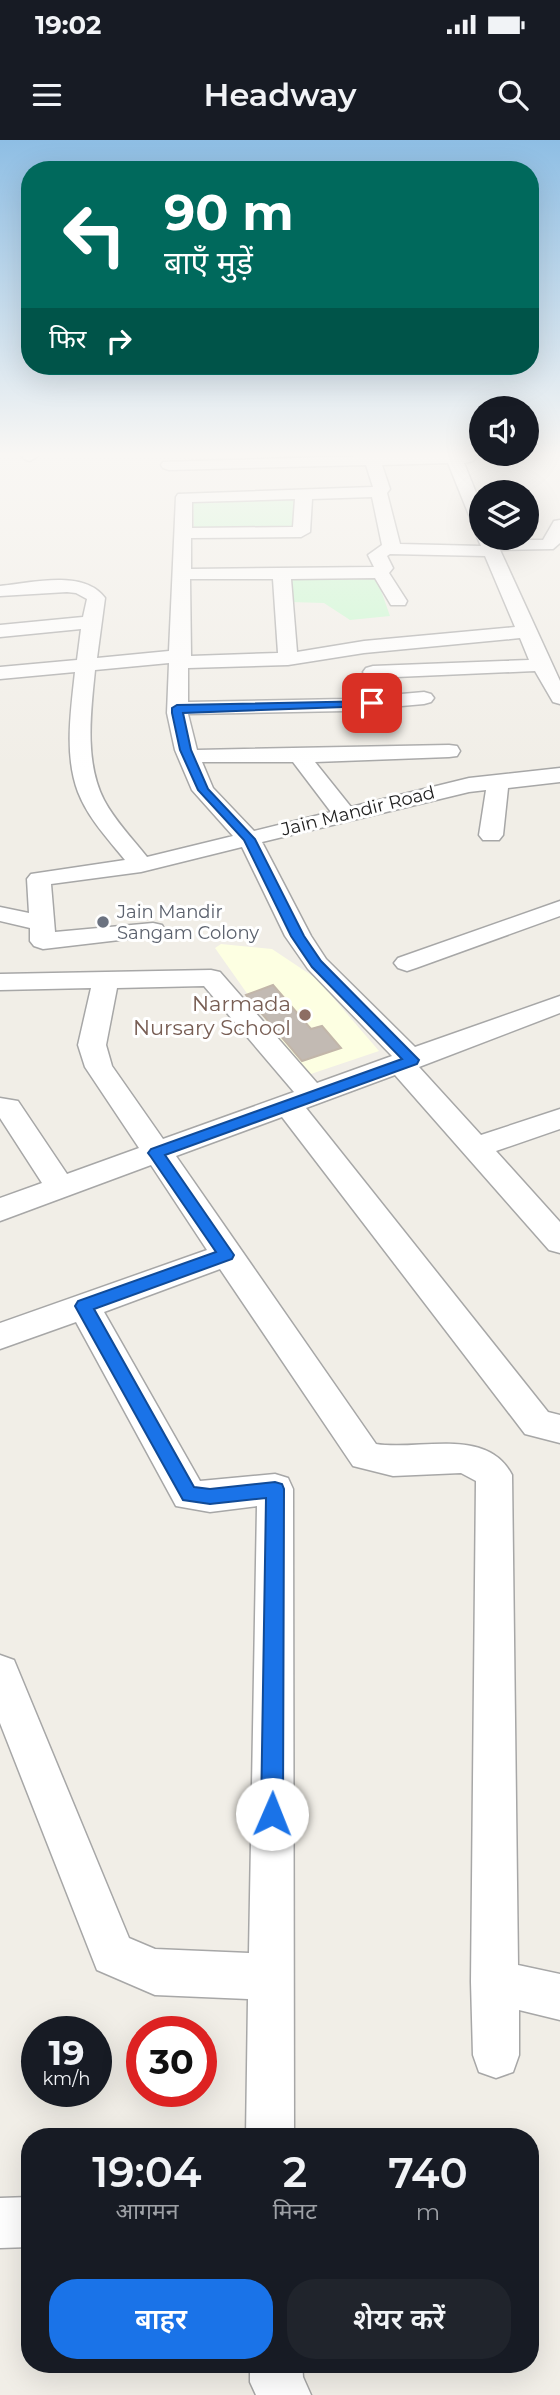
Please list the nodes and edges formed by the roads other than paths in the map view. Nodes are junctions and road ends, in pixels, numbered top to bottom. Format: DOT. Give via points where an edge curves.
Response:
graph roads {
  1 [pos="182,558"];
  2 [pos="379,558"];
  3 [pos="500,558"];
  4 [pos="501,558"];
  5 [pos="380,572"];
  6 [pos="182,574"];
  7 [pos="282,574"];
  8 [pos="0,591"];
  9 [pos="398,601"];
  10 [pos="92,622"];
  11 [pos="0,631"];
  12 [pos="527,632"];
  13 [pos="181,659"];
  14 [pos="288,659"];
  15 [pos="84,665"];
  16 [pos="551,668"];
  17 [pos="373,672"];
  18 [pos="0,673"];
  19 [pos="424,698"];
  20 [pos="560,698"];
  21 [pos="177,708"];
  22 [pos="449,751"];
  23 [pos="189,756"];
  24 [pos="299,756"];
  25 [pos="560,775"];
  26 [pos="498,782"];
  27 [pos="345,814"];
  28 [pos="491,835"];
  29 [pos="249,839"];
  30 [pos="141,865"];
  31 [pos="560,908"];
  32 [pos="0,914"];
  33 [pos="42,923"];
  34 [pos="153,930"];
  35 [pos="407,963"];
  36 [pos="105,981"];
  37 [pos="0,982"];
  38 [pos="560,1004"];
  39 [pos="406,1062"];
  40 [pos="300,1101"];
  41 [pos="0,1107"];
  42 [pos="560,1119"];
  43 [pos="477,1147"];
  44 [pos="156,1153"];
  45 [pos="61,1188"];
  46 [pos="0,1210"];
  47 [pos="560,1242"];
  48 [pos="226,1255"];
  49 [pos="84,1306"];
  50 [pos="0,1336"];
  51 [pos="560,1429"];
  52 [pos="0,1673"];
  53 [pos="270,1977"];
  54 [pos="494,1982"];
  55 [pos="560,1997"];
  56 [pos="496,2055"];
  57 [pos="270,2128"];
  58 [pos="21,2222"];
  59 [pos="0,2223"];
  60 [pos="276,2373"];
  61 [pos="284,2395"];
  1 -- 6 [label="street"];
  2 -- 5 [label="street" via="384,568"];
  3 -- 12 [label="street"];
  4 -- 16 [label="street"];
  5 -- 7 [label="street"];
  5 -- 9 [label="street"];
  6 -- 7 [label="street"];
  6 -- 13 [label="street"];
  7 -- 14 [label="street"];
  8 -- 10 [label="street" via="87,588 96,598"];
  10 -- 11 [label="street"];
  10 -- 15 [label="street"];
  12 -- 14 [label="street"];
  12 -- 16 [label="street"];
  13 -- 14 [label="street"];
  13 -- 15 [label="street"];
  13 -- 21 [label="street"];
  15 -- 18 [label="street"];
  15 -- 30 [label="street" via="81,765 88,791"];
  16 -- 17 [label="street"];
  16 -- 20 [label="street"];
  19 -- 21 [label="street" via="345,705"];
  21 -- 23 [label="street"];
  22 -- 24 [label="street"];
  23 -- 24 [label="street"];
  23 -- 29 [label="street" via="203,790"];
  24 -- 27 [label="street"];
  25 -- 26 [label="street, Jain Mandir Road"];
  26 -- 27 [label="street, Jain Mandir Road"];
  26 -- 28 [label="street"];
  27 -- 29 [label="street, Jain Mandir Road"];
  29 -- 30 [label="street, Jain Mandir Road"];
  29 -- 39 [label="street" via="317,964"];
  30 -- 33 [label="street, Jain Mandir Road" via="39,879"];
  31 -- 35 [label="street"];
  32 -- 33 [label="street"];
  33 -- 34 [label="street" via="43,941"];
  36 -- 37 [label="street"];
  36 -- 40 [label="street" via="211,978"];
  36 -- 44 [label="street" via="92,1045 99,1067"];
  38 -- 39 [label="street"];
  39 -- 40 [label="street"];
  39 -- 43 [label="street"];
  40 -- 44 [label="street"];
  40 -- 51 [label="street" via="537,1424"];
  41 -- 45 [label="street" via="8,1108"];
  42 -- 43 [label="street"];
  43 -- 47 [label="street"];
  44 -- 45 [label="street"];
  44 -- 48 [label="street"];
  45 -- 46 [label="street"];
  48 -- 49 [label="street"];
  48 -- 54 [label="street" via="365,1456 392,1461 465,1459 494,1475"];
  49 -- 50 [label="street"];
  49 -- 53 [label="street" via="189,1494 210,1497 275,1489"];
  52 -- 53 [label="street" via="114,1954 155,1972"];
  53 -- 57 [label="street"];
  54 -- 55 [label="street"];
  54 -- 56 [label="street"];
  58 -- 59 [label="street"];
  60 -- 61 [label="street"];
}
